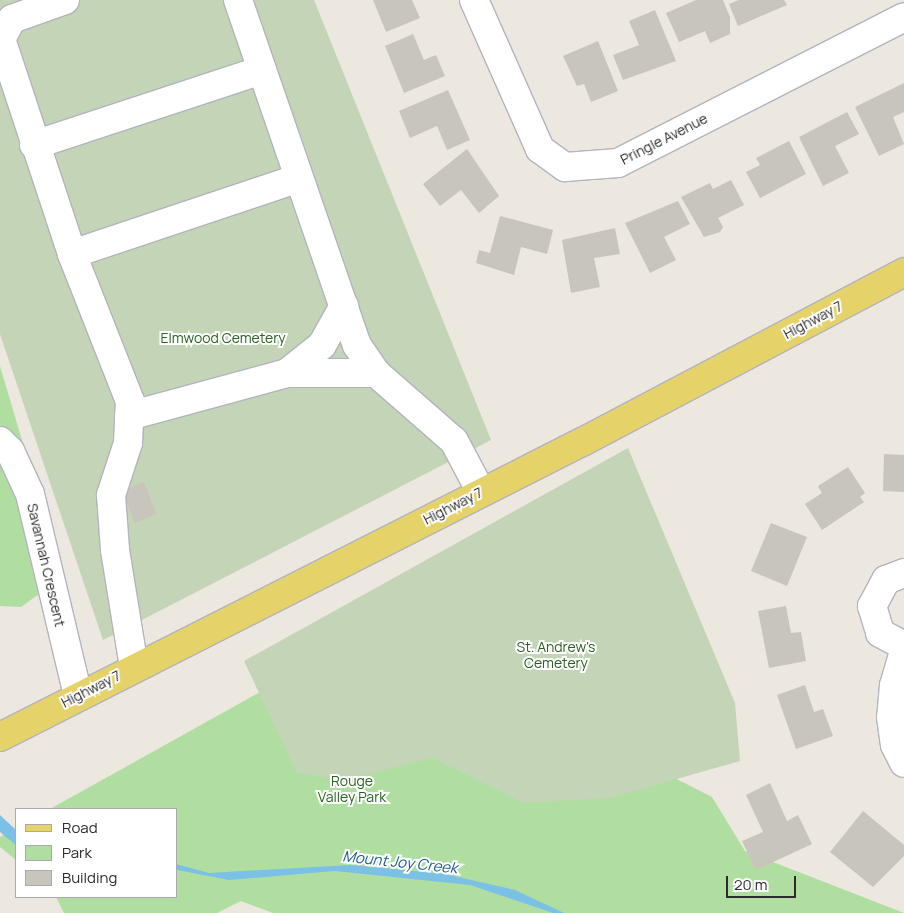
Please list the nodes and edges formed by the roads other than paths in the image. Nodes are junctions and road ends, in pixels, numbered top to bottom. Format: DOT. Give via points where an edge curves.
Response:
graph roads {
  1 [pos="65,0"];
  2 [pos="238,0"];
  3 [pos="474,0"];
  4 [pos="904,17"];
  5 [pos="262,70"];
  6 [pos="34,145"];
  7 [pos="299,178"];
  8 [pos="72,254"];
  9 [pos="904,272"];
  10 [pos="344,306"];
  11 [pos="287,372"];
  12 [pos="376,373"];
  13 [pos="129,416"];
  14 [pos="0,441"];
  15 [pos="481,492"];
  16 [pos="904,573"];
  17 [pos="904,646"];
  18 [pos="904,651"];
  19 [pos="134,667"];
  20 [pos="78,695"];
  21 [pos="0,737"];
  22 [pos="904,763"];
  1 -- 6 [label="street" via="12,18 1,39"];
  2 -- 5 [label="street"];
  3 -- 4 [label="street, Pringle Avenue" via="540,149 565,167 618,164"];
  5 -- 6 [label="street"];
  5 -- 7 [label="street"];
  6 -- 8 [label="street"];
  7 -- 8 [label="street"];
  7 -- 10 [label="street"];
  8 -- 13 [label="street" via="130,401"];
  9 -- 15 [label="main road, Highway 7"];
  10 -- 11 [label="street" via="322,345"];
  10 -- 12 [label="street" via="357,344"];
  11 -- 12 [label="street"];
  11 -- 13 [label="street"];
  12 -- 15 [label="street" via="454,441"];
  13 -- 19 [label="street" via="128,443 111,495 115,550"];
  14 -- 20 [label="street, Savannah Crescent" via="10,450 30,494"];
  15 -- 19 [label="main road, Highway 7"];
  16 -- 17 [label="street" via="886,580 872,606 880,633"];
  18 -- 22 [label="street" via="894,685 891,717 895,745"];
  19 -- 20 [label="main road, Highway 7"];
  20 -- 21 [label="main road, Highway 7"];
}
